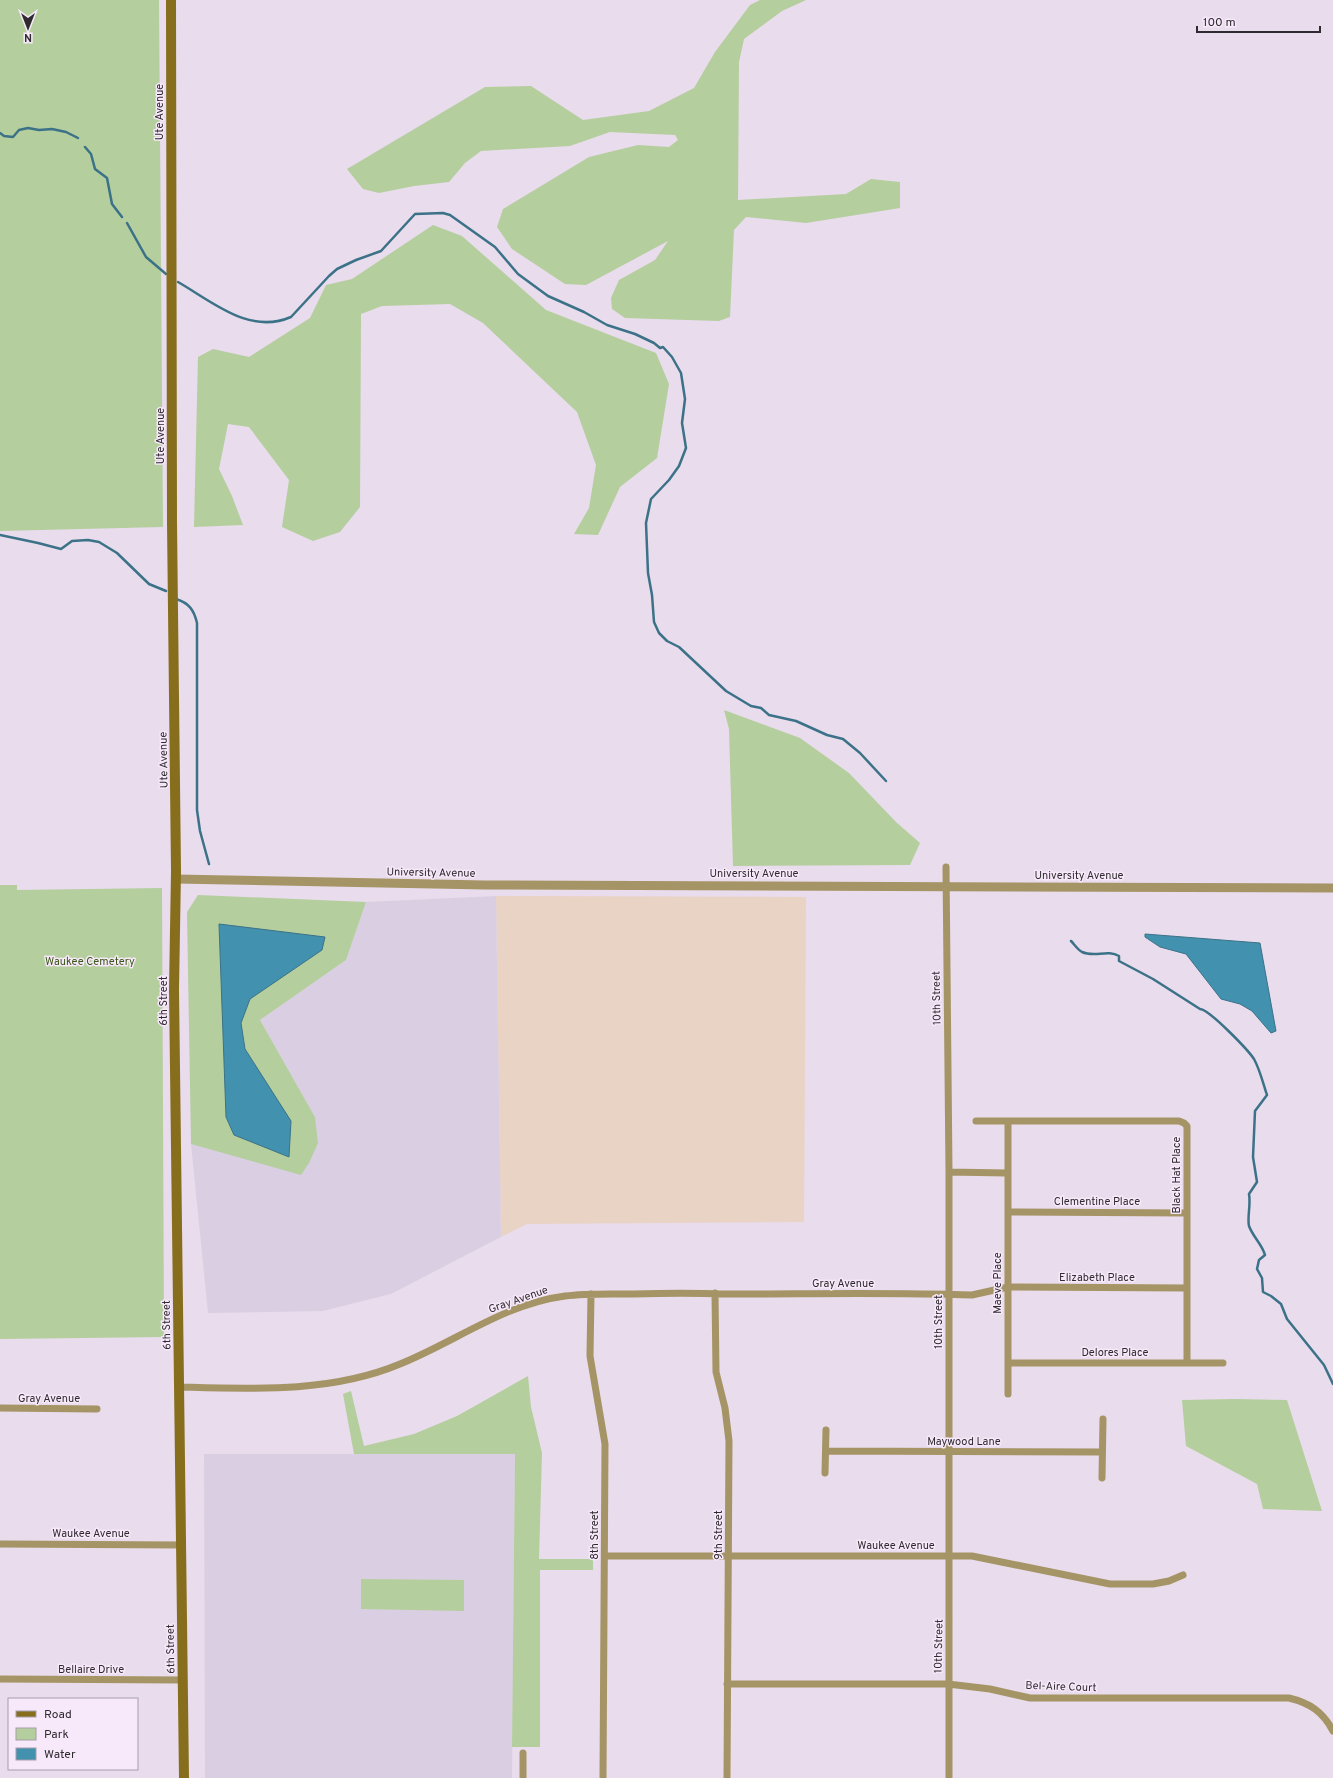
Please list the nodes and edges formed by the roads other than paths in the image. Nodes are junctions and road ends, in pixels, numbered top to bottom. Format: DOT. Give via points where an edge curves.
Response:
graph roads {
  1 [pos="171,0"];
  2 [pos="946,867"];
  3 [pos="176,875"];
  4 [pos="946,886"];
  5 [pos="1333,888"];
  6 [pos="976,1121"];
  7 [pos="1008,1121"];
  8 [pos="948,1172"];
  9 [pos="1008,1173"];
  10 [pos="1008,1212"];
  11 [pos="1187,1212"];
  12 [pos="1008,1287"];
  13 [pos="1187,1288"];
  14 [pos="715,1293"];
  15 [pos="591,1294"];
  16 [pos="949,1294"];
  17 [pos="1008,1363"];
  18 [pos="1187,1363"];
  19 [pos="1223,1363"];
  20 [pos="179,1387"];
  21 [pos="1008,1394"];
  22 [pos="0,1408"];
  23 [pos="98,1409"];
  24 [pos="1103,1418"];
  25 [pos="826,1430"];
  26 [pos="827,1451"];
  27 [pos="949,1452"];
  28 [pos="1102,1452"];
  29 [pos="825,1473"];
  30 [pos="1102,1478"];
  31 [pos="0,1544"];
  32 [pos="181,1545"];
  33 [pos="950,1555"];
  34 [pos="605,1556"];
  35 [pos="729,1556"];
  36 [pos="1183,1575"];
  37 [pos="0,1679"];
  38 [pos="183,1680"];
  39 [pos="727,1684"];
  40 [pos="948,1684"];
  41 [pos="1333,1731"];
  42 [pos="523,1753"];
  43 [pos="184,1778"];
  44 [pos="523,1778"];
  45 [pos="603,1778"];
  46 [pos="727,1778"];
  47 [pos="949,1778"];
  1 -- 3 [label="main road, Ute Avenue"];
  2 -- 4 [label="street, 10th Street"];
  3 -- 4 [label="street, University Avenue" via="485,885"];
  3 -- 20 [label="main road, 6th Street" via="174,990"];
  4 -- 5 [label="street, University Avenue"];
  4 -- 8 [label="street, 10th Street"];
  6 -- 7 [label="street, Black Hat Place"];
  7 -- 9 [label="street, Maeve Place"];
  7 -- 11 [label="street, Black Hat Place" via="1184,1123 1187,1126"];
  8 -- 9 [label="street"];
  8 -- 16 [label="street, 10th Street"];
  9 -- 10 [label="street, Maeve Place"];
  10 -- 11 [label="street, Clementine Place"];
  10 -- 12 [label="street, Maeve Place"];
  11 -- 13 [label="street, Black Hat Place"];
  12 -- 13 [label="street, Elizabeth Place"];
  12 -- 16 [label="street, Elizabeth Place" via="972,1295"];
  12 -- 17 [label="street, Maeve Place"];
  13 -- 18 [label="street, Black Hat Place"];
  14 -- 15 [label="street, Gray Avenue"];
  14 -- 16 [label="street, Gray Avenue"];
  14 -- 35 [label="street, 9th Street" via="716,1372 725,1408 729,1441"];
  15 -- 20 [label="street, Gray Avenue" via="539,1301 497,1316 452,1341 399,1365 361,1377 310,1386"];
  15 -- 34 [label="street, 8th Street" via="590,1356 605,1444"];
  16 -- 27 [label="street, 10th Street"];
  17 -- 18 [label="street, Delores Place"];
  17 -- 21 [label="street, Maeve Place"];
  18 -- 19 [label="street, Delores Place"];
  20 -- 32 [label="main road, 6th Street"];
  22 -- 23 [label="street, Gray Avenue"];
  24 -- 28 [label="street"];
  25 -- 26 [label="street"];
  26 -- 27 [label="street, Maywood Lane"];
  26 -- 29 [label="street"];
  27 -- 28 [label="street, Maywood Lane"];
  27 -- 33 [label="street, 10th Street"];
  28 -- 30 [label="street"];
  31 -- 32 [label="street, Waukee Avenue"];
  32 -- 38 [label="main road, 6th Street"];
  33 -- 35 [label="street, Waukee Avenue"];
  33 -- 36 [label="street, Waukee Avenue" via="972,1556 1110,1584 1153,1584"];
  33 -- 40 [label="street, 10th Street"];
  34 -- 35 [label="street, Waukee Avenue"];
  34 -- 45 [label="street, 8th Street"];
  35 -- 39 [label="street, 9th Street"];
  37 -- 38 [label="street, Bellaire Drive"];
  38 -- 43 [label="main road, 6th Street"];
  39 -- 40 [label="street, Bel-Aire Court"];
  39 -- 46 [label="street, 9th Street"];
  40 -- 41 [label="street, Bel-Aire Court" via="1030,1698 1289,1698 1312,1706 1322,1714"];
  40 -- 47 [label="street, 10th Street"];
  42 -- 44 [label="street"];
}
